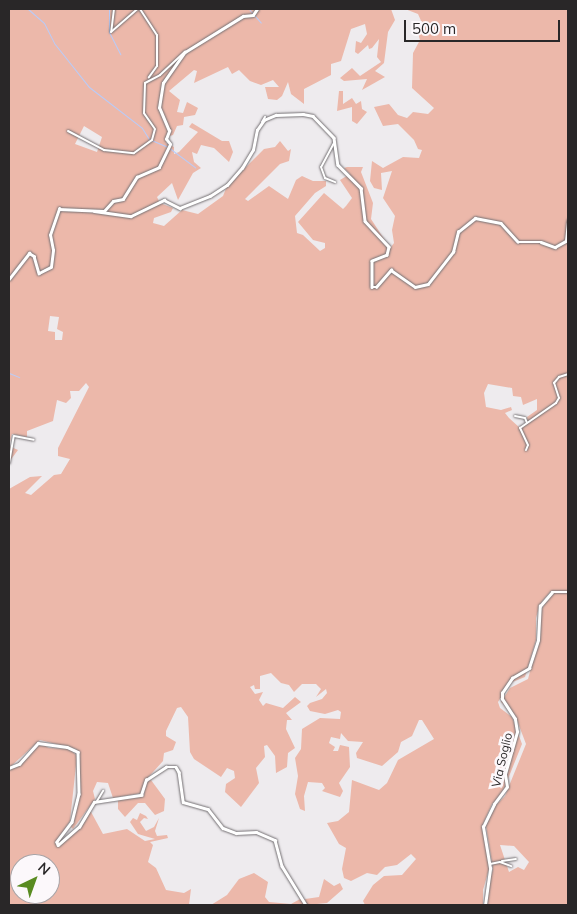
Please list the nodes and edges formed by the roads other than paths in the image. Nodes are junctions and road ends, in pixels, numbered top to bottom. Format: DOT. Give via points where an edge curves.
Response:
graph roads {
  1 [pos="114,9"];
  2 [pos="139,9"];
  3 [pos="257,9"];
  4 [pos="185,52"];
  5 [pos="146,80"];
  6 [pos="265,117"];
  7 [pos="262,122"];
  8 [pos="69,132"];
  9 [pos="334,138"];
  10 [pos="335,182"];
  11 [pos="94,211"];
  12 [pos="568,222"];
  13 [pos="9,279"];
  14 [pos="568,374"];
  15 [pos="515,416"];
  16 [pos="527,423"];
  17 [pos="34,440"];
  18 [pos="526,450"];
  19 [pos="9,463"];
  20 [pos="568,592"];
  21 [pos="9,768"];
  22 [pos="103,791"];
  23 [pos="97,801"];
  24 [pos="516,859"];
  25 [pos="500,862"];
  26 [pos="490,864"];
  27 [pos="511,866"];
  28 [pos="306,905"];
  29 [pos="485,905"];
  1 -- 2 [label="street" via="111,32"];
  2 -- 5 [label="street" via="157,35 157,66"];
  3 -- 4 [label="street" via="253,15 243,16"];
  4 -- 5 [label="street" via="160,75"];
  4 -- 11 [label="street" via="161,86 159,108 169,131 168,146 159,167 137,177 120,200 113,201 104,211"];
  5 -- 8 [label="street" via="144,113 155,128 152,139 131,153 110,152"];
  6 -- 7 [label="street"];
  7 -- 9 [label="street" via="276,115 309,114"];
  7 -- 11 [label="street" via="254,148 242,168 214,194 180,208 164,200 131,216"];
  9 -- 10 [label="street" via="321,167 324,178"];
  9 -- 12 [label="street" via="338,165 361,188 364,221 389,247 387,255 372,261 372,287 376,287 391,270 415,287 428,284 453,252 455,236 475,218 501,223 518,242 542,242 555,247 566,241"];
  11 -- 13 [label="street" via="60,209 50,234 51,266 40,273 33,254 28,253"];
  14 -- 16 [label="street" via="554,383 559,398 556,404"];
  15 -- 16 [label="street" via="525,418"];
  16 -- 18 [label="street" via="520,430 528,445"];
  17 -- 19 [label="street" via="14,436"];
  20 -- 26 [label="street, Via Soglio" via="552,592 540,606 538,640 529,668 512,678 502,693 515,718 518,732 505,774 507,787 491,808 483,827"];
  21 -- 23 [label="street" via="18,765 39,743 72,749 78,754 79,794 72,822 57,845 75,831"];
  22 -- 23 [label="street"];
  23 -- 28 [label="street" via="140,796 146,780 165,767 173,766 179,772 182,801 208,809 222,827 236,833 256,832 276,841 282,866"];
  24 -- 25 [label="street"];
  25 -- 26 [label="street"];
  25 -- 27 [label="street"];
  26 -- 29 [label="street, Via Soglio"];
}
